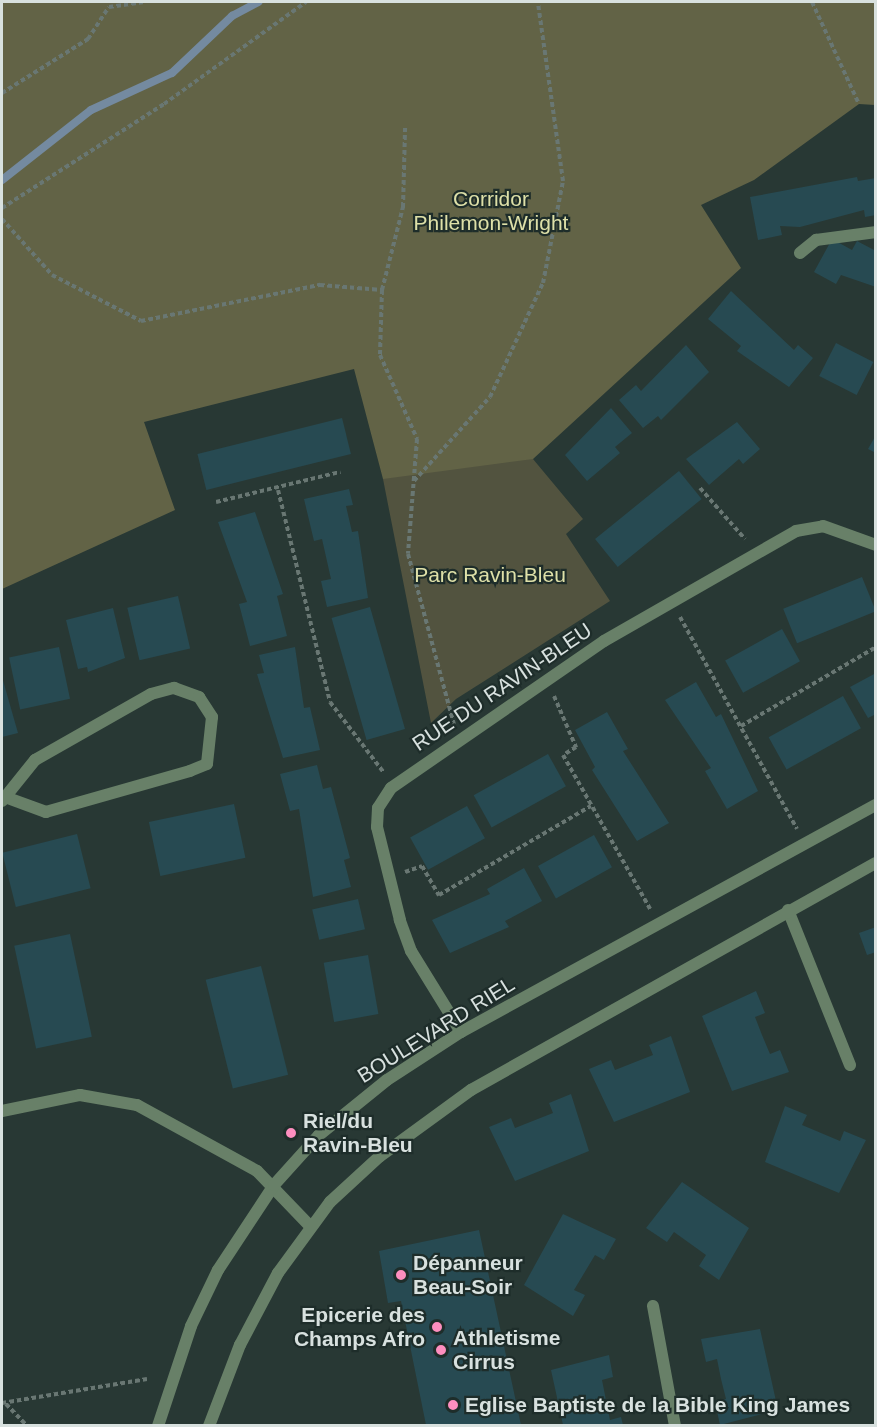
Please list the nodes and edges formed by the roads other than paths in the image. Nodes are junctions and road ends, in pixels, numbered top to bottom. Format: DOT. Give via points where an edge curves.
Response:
graph roads {
  1 [pos="876,232"];
  2 [pos="800,253"];
  3 [pos="876,545"];
  4 [pos="3,799"];
  5 [pos="876,805"];
  6 [pos="876,863"];
  7 [pos="788,910"];
  8 [pos="461,1032"];
  9 [pos="850,1065"];
  10 [pos="2,1111"];
  11 [pos="274,1185"];
  12 [pos="310,1226"];
  13 [pos="653,1306"];
  14 [pos="158,1425"];
  15 [pos="209,1425"];
  16 [pos="675,1425"];
  1 -- 2 [label="street" via="816,240"];
  3 -- 8 [label="street, RUE DU RAVIN-BLEU" via="841,530 812,526 755,554 545,681 394,785 378,808 377,827 400,920 411,951"];
  4 -- 4 [label="street" via="16,777 35,760 151,694 174,688 199,697 212,717 207,764 190,771 46,812"];
  5 -- 8 [label="street, BOULEVARD RIEL"];
  6 -- 7 [label="street"];
  7 -- 9 [label="street"];
  7 -- 12 [label="street" via="441,1109 352,1180"];
  8 -- 11 [label="street, BOULEVARD RIEL" via="360,1100"];
  10 -- 11 [label="street" via="80,1095 112,1097 137,1105"];
  11 -- 12 [label="street"];
  11 -- 14 [label="street, BOULEVARD RIEL" via="218,1270 191,1326"];
  12 -- 15 [label="street" via="257,1309"];
  13 -- 16 [label="street"];
}
